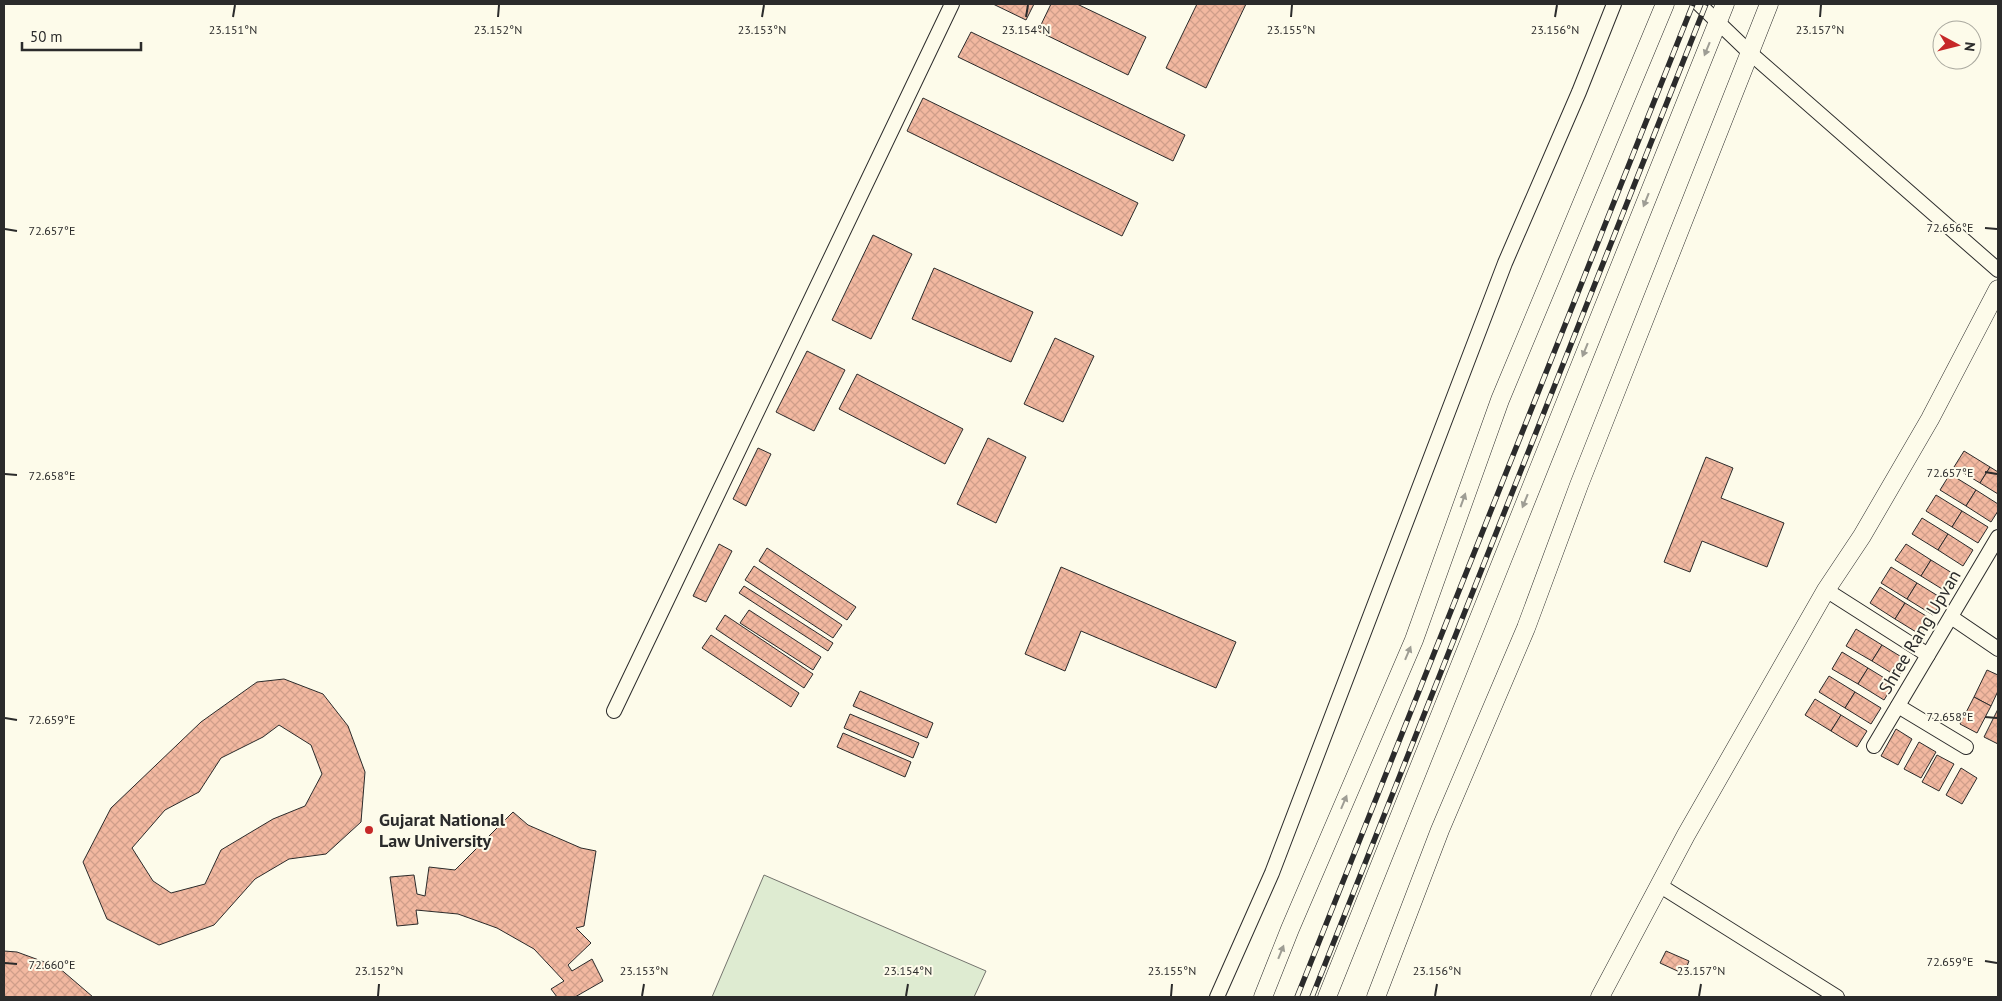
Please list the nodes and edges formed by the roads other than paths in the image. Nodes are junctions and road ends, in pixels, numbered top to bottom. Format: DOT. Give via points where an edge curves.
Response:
graph roads {
  1 [pos="952,4"];
  2 [pos="1614,4"];
  3 [pos="1665,4"];
  4 [pos="1699,4"];
  5 [pos="1725,4"];
  6 [pos="1769,4"];
  7 [pos="1718,20"];
  8 [pos="1750,52"];
  9 [pos="1998,270"];
  10 [pos="1998,289"];
  11 [pos="1998,537"];
  12 [pos="1826,590"];
  13 [pos="1950,617"];
  14 [pos="1998,649"];
  15 [pos="1928,655"];
  16 [pos="1898,706"];
  17 [pos="614,711"];
  18 [pos="1874,746"];
  19 [pos="1966,747"];
  20 [pos="1659,885"];
  21 [pos="1217,997"];
  22 [pos="1263,997"];
  23 [pos="1327,997"];
  24 [pos="1376,997"];
  25 [pos="1600,997"];
  26 [pos="1837,997"];
  1 -- 17 [label="street"];
  2 -- 21 [label="street" via="1505,263 1279,855"];
  22 -- 3 [label="street, one-way" via="1414,640 1500,400"];
  4 -- 7 [label="street"];
  5 -- 7 [label="street"];
  6 -- 8 [label="street"];
  7 -- 8 [label="street"];
  7 -- 23 [label="street, one-way"];
  8 -- 9 [label="street"];
  8 -- 24 [label="street" via="1526,628 1440,830"];
  10 -- 12 [label="street" via="1930,418 1862,536"];
  11 -- 13 [label="street, Shree Rang Upvan"];
  12 -- 15 [label="street"];
  12 -- 20 [label="street"];
  13 -- 14 [label="street"];
  13 -- 15 [label="street, Shree Rang Upvan"];
  15 -- 16 [label="street, Shree Rang Upvan"];
  16 -- 18 [label="street, Shree Rang Upvan"];
  16 -- 19 [label="street"];
  20 -- 25 [label="street"];
  20 -- 26 [label="street"];
}
